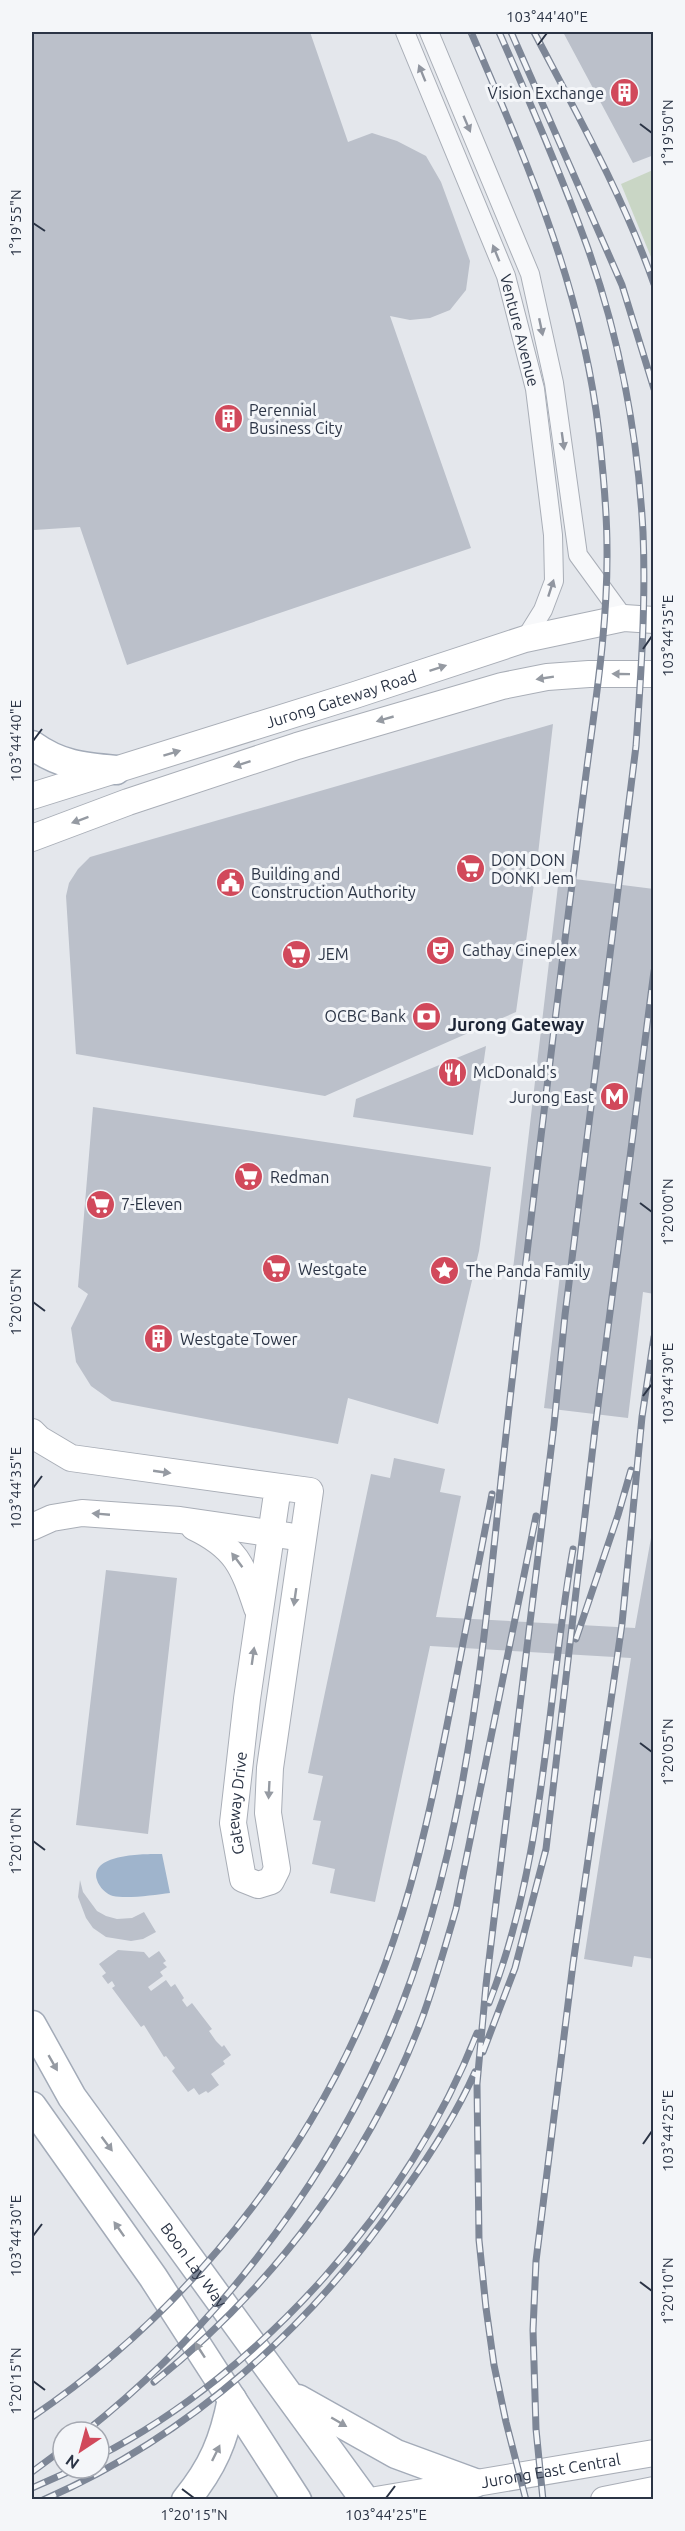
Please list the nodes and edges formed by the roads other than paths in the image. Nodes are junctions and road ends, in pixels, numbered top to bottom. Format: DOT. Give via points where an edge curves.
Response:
graph roads {
  1 [pos="405,32"];
  2 [pos="429,32"];
  3 [pos="624,618"];
  4 [pos="654,620"];
  5 [pos="525,639"];
  6 [pos="654,674"];
  7 [pos="32,745"];
  8 [pos="116,770"];
  9 [pos="32,796"];
  10 [pos="32,838"];
  11 [pos="32,1432"];
  12 [pos="278,1487"];
  13 [pos="180,1520"];
  14 [pos="32,1527"];
  15 [pos="271,1532"];
  16 [pos="304,1539"];
  17 [pos="259,1614"];
  18 [pos="32,2025"];
  19 [pos="32,2106"];
  20 [pos="288,2393"];
  21 [pos="232,2399"];
  22 [pos="654,2453"];
  23 [pos="475,2483"];
  24 [pos="654,2490"];
  25 [pos="186,2499"];
  26 [pos="297,2499"];
  27 [pos="365,2499"];
  28 [pos="376,2499"];
  29 [pos="604,2499"];
  5 -- 1 [label="street, Venture Avenue, one-way" via="555,581 535,389 506,276"];
  2 -- 3 [label="street, Venture Avenue, one-way" via="530,274 554,383 578,555"];
  3 -- 4 [label="main road, Jurong Gateway Road"];
  3 -- 5 [label="main road, Jurong Gateway Road"];
  8 -- 5 [label="main road, Jurong Gateway Road, one-way"];
  6 -- 10 [label="main road, Jurong Gateway Road, one-way" via="547,677 502,686 276,753"];
  7 -- 8 [label="main road" via="47,756 75,766"];
  8 -- 9 [label="main road, Jurong Gateway Road"];
  11 -- 12 [label="main road, Gateway Drive, one-way" via="71,1458"];
  12 -- 15 [label="main road, Gateway Drive"];
  12 -- 16 [label="main road, Gateway Drive" via="310,1491"];
  13 -- 14 [label="main road, one-way" via="82,1513 52,1518"];
  13 -- 15 [label="main road"];
  17 -- 13 [label="main road, one-way" via="244,1570 229,1549"];
  15 -- 16 [label="main road"];
  15 -- 17 [label="main road, Gateway Drive"];
  16 -- 17 [label="main road, Gateway Drive, one-way" via="270,1768 267,1813 277,1869 271,1881 258,1885 243,1879 233,1823"];
  18 -- 20 [label="main road, Boon Lay Way, one-way" via="72,2097"];
  21 -- 19 [label="main road, one-way" via="153,2277"];
  20 -- 23 [label="main road, one-way" via="396,2454"];
  20 -- 27 [label="main road, Boon Lay Way"];
  25 -- 21 [label="main road, one-way" via="219,2450"];
  21 -- 26 [label="main road"];
  22 -- 23 [label="main road, Jurong East Central"];
  23 -- 28 [label="main road, Jurong East Central"];
  24 -- 29 [label="main road"];
}
